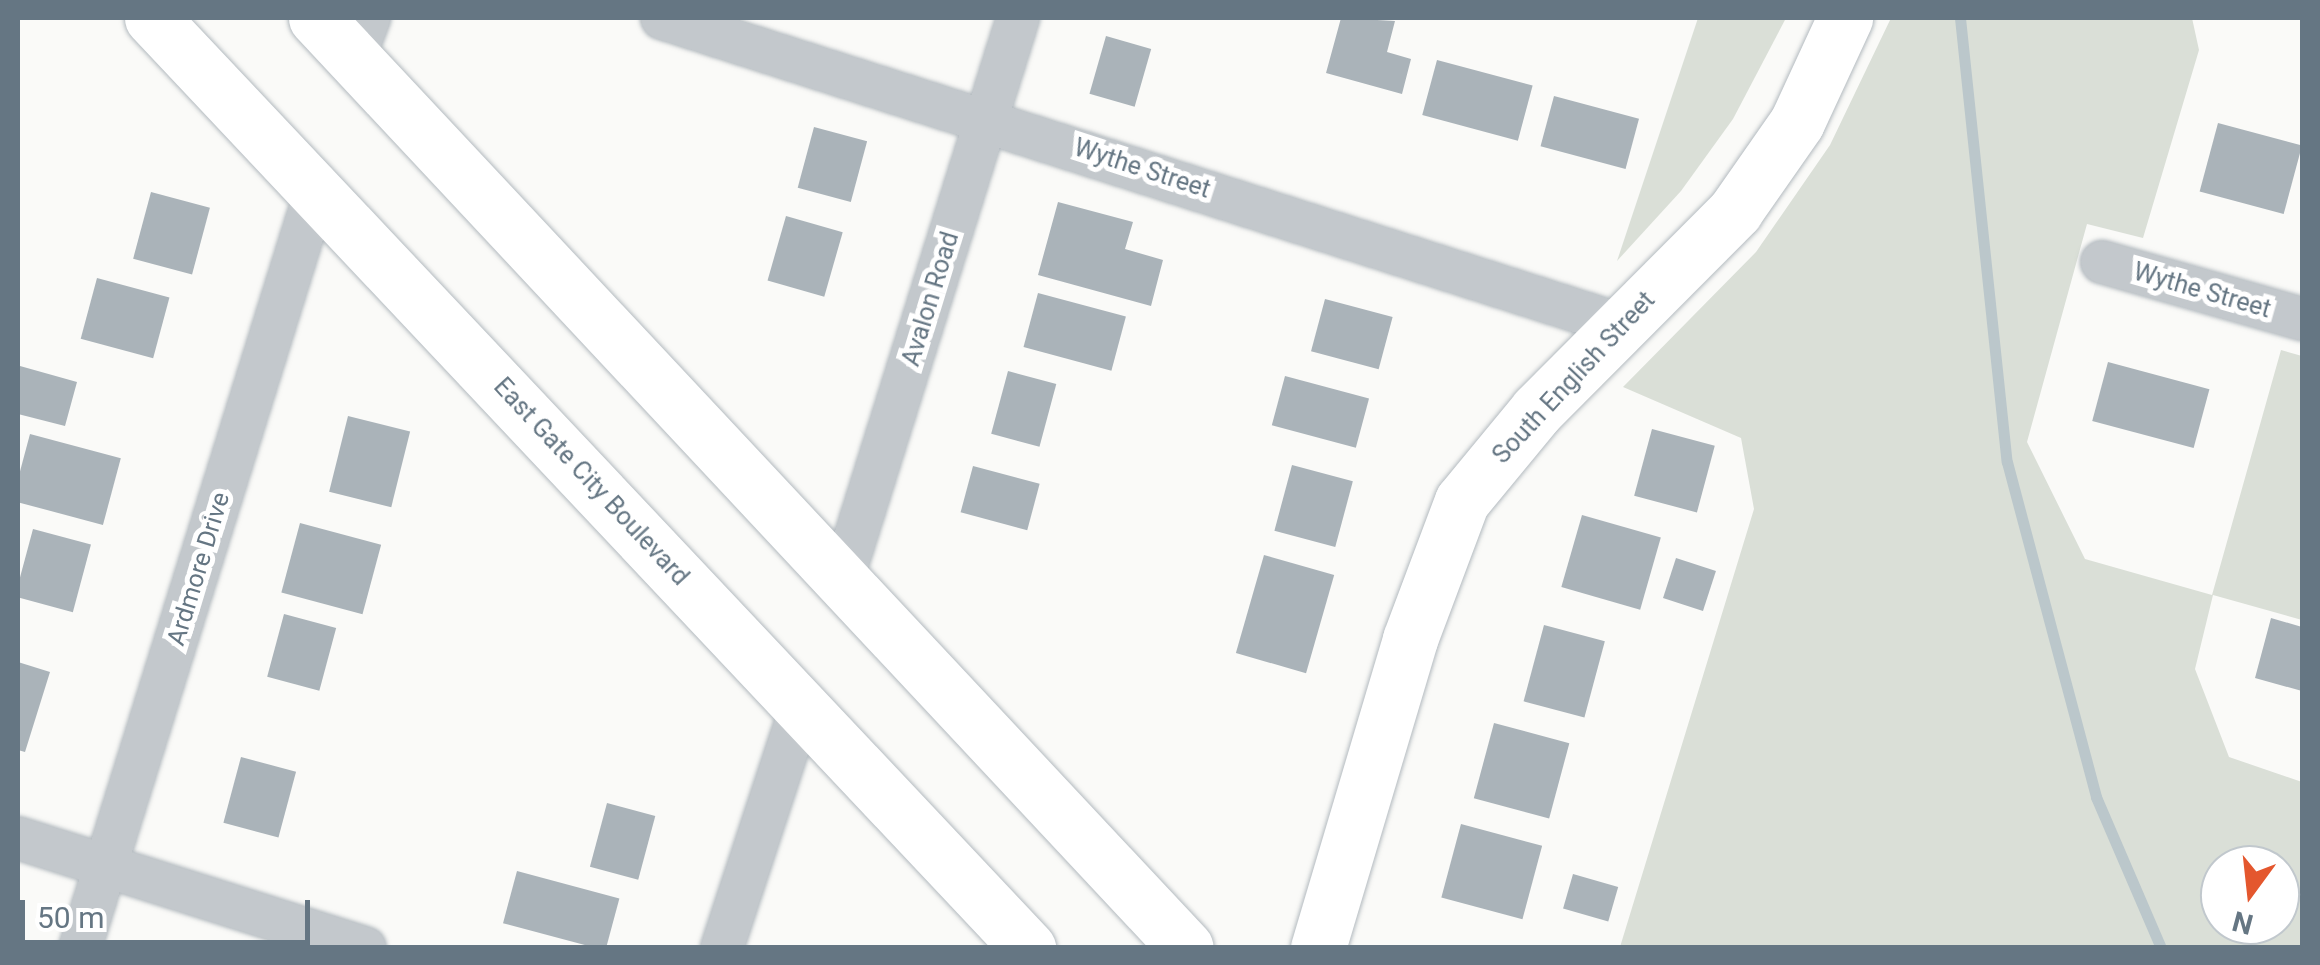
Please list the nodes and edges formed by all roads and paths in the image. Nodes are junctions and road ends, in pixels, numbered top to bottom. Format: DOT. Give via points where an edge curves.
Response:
graph roads {
  1 [pos="152,18"];
  2 [pos="316,18"];
  3 [pos="662,18"];
  4 [pos="1018,18"];
  5 [pos="1846,18"];
  6 [pos="361,38"];
  7 [pos="987,118"];
  8 [pos="316,190"];
  9 [pos="2102,262"];
  10 [pos="2302,320"];
  11 [pos="1621,325"];
  12 [pos="842,580"];
  13 [pos="802,705"];
  14 [pos="18,838"];
  15 [pos="106,866"];
  16 [pos="956,870"];
  17 [pos="80,948"];
  18 [pos="365,948"];
  19 [pos="722,948"];
  20 [pos="1028,948"];
  21 [pos="1062,948"];
  22 [pos="1186,948"];
  23 [pos="1318,948"];
  1 -- 8 [label="main road, East Gate City Boulevard"];
  2 -- 6 [label="main road"];
  3 -- 7 [label="street, Wythe Street"];
  4 -- 7 [label="street, Avalon Road"];
  5 -- 11 [label="main road, South English Street" via="1796,122 1735,211"];
  6 -- 12 [label="main road"];
  7 -- 11 [label="street, Wythe Street"];
  7 -- 12 [label="street, Avalon Road"];
  8 -- 13 [label="main road, East Gate City Boulevard"];
  8 -- 15 [label="street, Ardmore Drive"];
  9 -- 10 [label="street, Wythe Street"];
  11 -- 23 [label="main road, South English Street" via="1536,410 1462,501 1410,639"];
  12 -- 22 [label="main road"];
  13 -- 16 [label="main road, East Gate City Boulevard"];
  13 -- 19 [label="street"];
  14 -- 15 [label="street"];
  15 -- 17 [label="street, Ardmore Drive"];
  15 -- 18 [label="street"];
  16 -- 20 [label="main road, East Gate City Boulevard"];
  16 -- 21 [label="main road" via="1042,927"];
}
